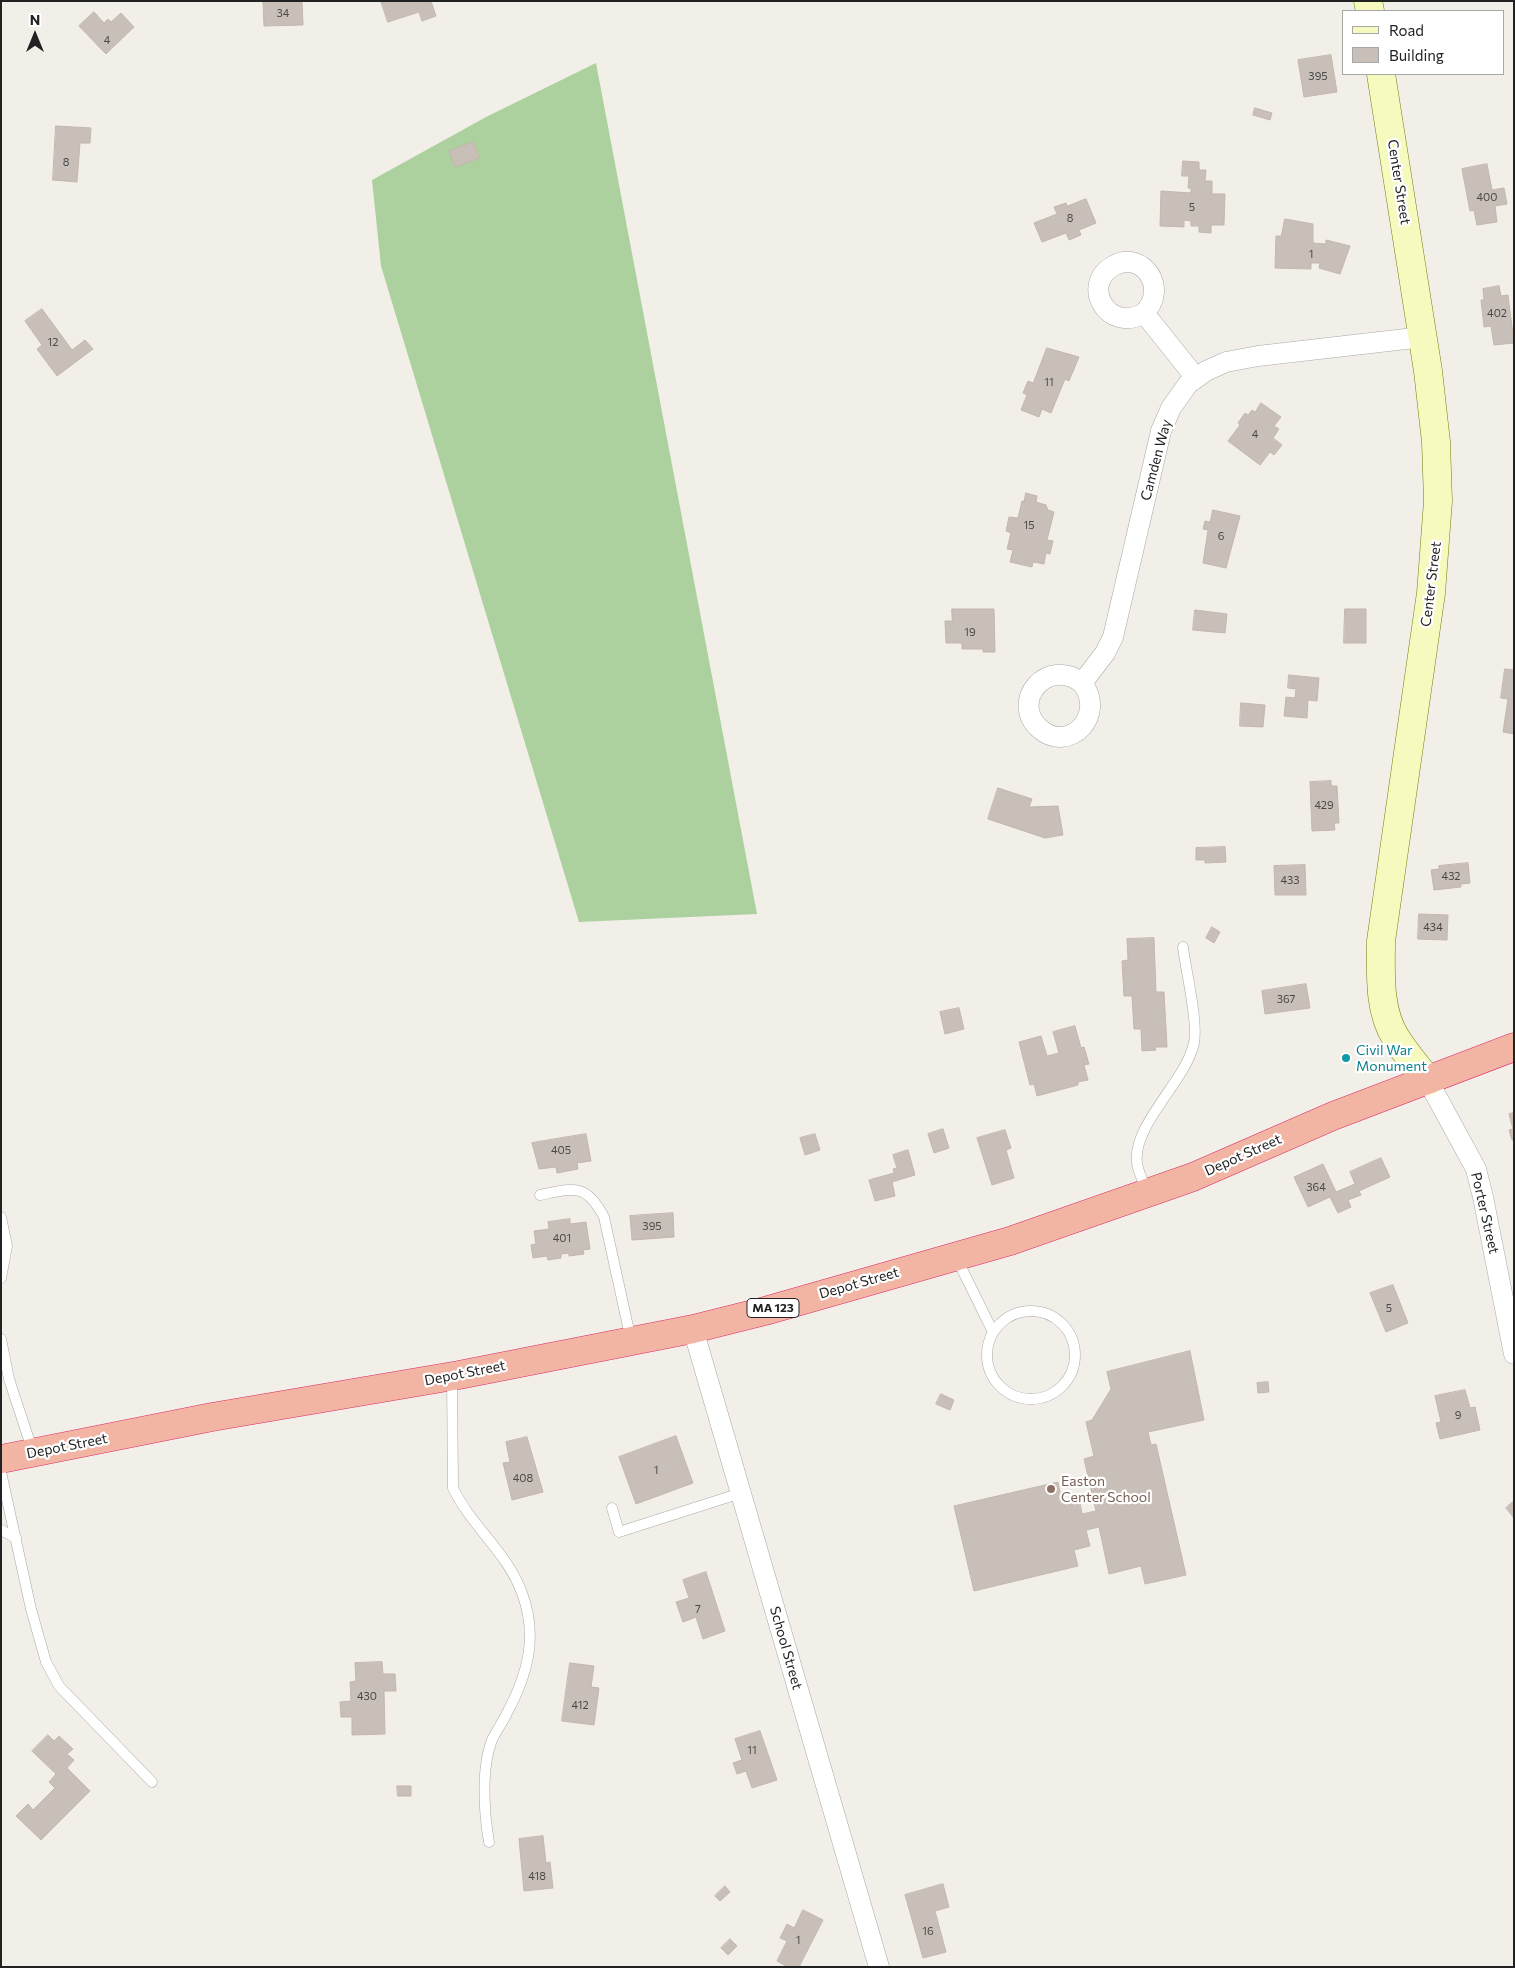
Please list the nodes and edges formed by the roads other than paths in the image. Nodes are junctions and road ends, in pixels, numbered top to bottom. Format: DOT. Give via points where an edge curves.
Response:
graph roads {
  1 [pos="1381,75"];
  2 [pos="1144,313"];
  3 [pos="1423,337"];
  4 [pos="1196,378"];
  5 [pos="1082,683"];
  6 [pos="1183,947"];
  7 [pos="1514,1047"];
  8 [pos="1428,1081"];
  9 [pos="1147,1193"];
  10 [pos="540,1195"];
  11 [pos="1,1216"];
  12 [pos="956,1256"];
  13 [pos="1,1278"];
  14 [pos="693,1329"];
  15 [pos="993,1332"];
  16 [pos="1,1339"];
  17 [pos="631,1340"];
  18 [pos="1514,1354"];
  19 [pos="452,1376"];
  20 [pos="33,1453"];
  21 [pos="1,1459"];
  22 [pos="1,1472"];
  23 [pos="741,1493"];
  24 [pos="612,1508"];
  25 [pos="1,1530"];
  26 [pos="16,1538"];
  27 [pos="152,1782"];
  28 [pos="489,1842"];
  29 [pos="879,1967"];
  1 -- 3 [label="main road, Center Street"];
  2 -- 4 [label="street"];
  3 -- 4 [label="street, Camden Way" via="1245,358 1219,365"];
  3 -- 8 [label="main road, Center Street" via="1436,442 1437,532 1432,594 1381,941 1381,963 1384,1007 1389,1023 1396,1038"];
  4 -- 5 [label="street, Camden Way" via="1176,400 1164,423 1113,637"];
  6 -- 9 [label="lane" via="1194,1042 1185,1067 1140,1139 1137,1162"];
  7 -- 8 [label="highway, Depot Street / MA 123"];
  8 -- 9 [label="highway, Depot Street / MA 123" via="1332,1116 1193,1177"];
  8 -- 18 [label="street, Porter Street" via="1476,1169"];
  9 -- 12 [label="highway, Depot Street / MA 123"];
  10 -- 17 [label="lane" via="574,1188 594,1199 604,1217"];
  11 -- 13 [label="lane" via="7,1246"];
  12 -- 14 [label="highway, Depot Street / MA 123"];
  12 -- 15 [label="lane"];
  14 -- 17 [label="highway, Depot Street / MA 123"];
  14 -- 23 [label="street, School Street"];
  15 -- 15 [label="lane" via="987,1360 992,1374 1006,1390 1026,1398 1041,1398 1054,1392 1072,1370 1073,1342 1067,1328 1056,1318 1043,1312 1015,1314 1002,1321"];
  16 -- 20 [label="lane" via="9,1379"];
  17 -- 19 [label="highway, Depot Street / MA 123"];
  19 -- 20 [label="highway, Depot Street / MA 123" via="212,1417"];
  19 -- 28 [label="lane" via="453,1488 459,1501 509,1565 522,1593 530,1626 527,1668 520,1689 492,1740 488,1760 485,1818"];
  20 -- 21 [label="highway, Depot Street / MA 123"];
  22 -- 26 [label="lane"];
  23 -- 24 [label="lane" via="619,1532"];
  23 -- 29 [label="street, School Street"];
  25 -- 26 [label="lane"];
  26 -- 27 [label="lane" via="46,1662 59,1686"];
}
